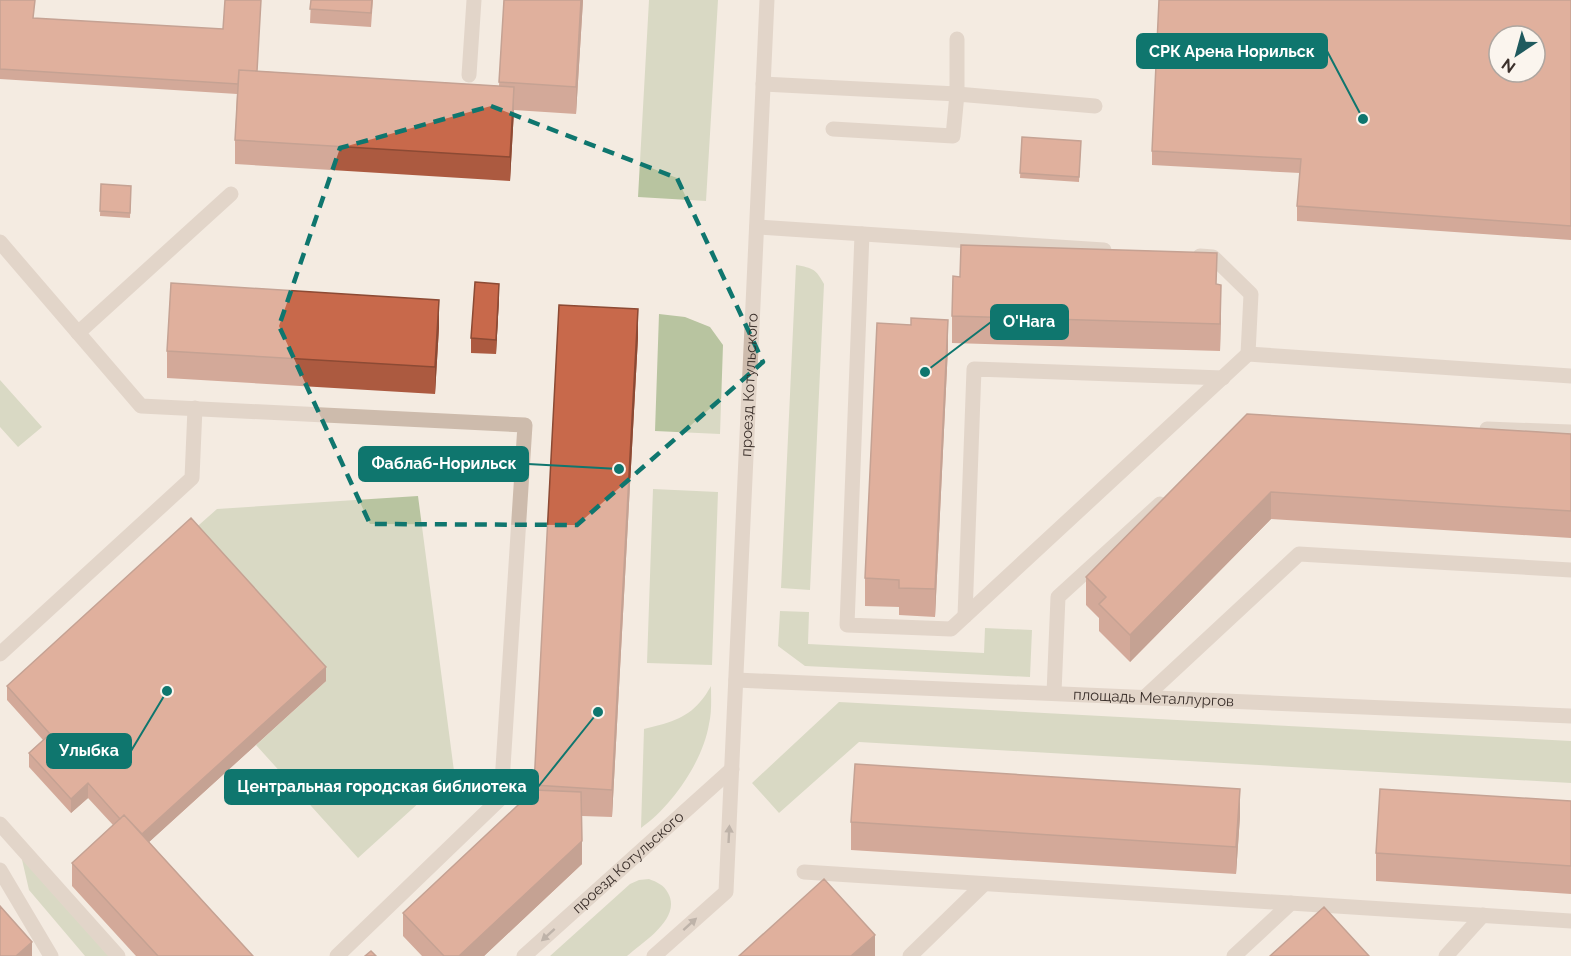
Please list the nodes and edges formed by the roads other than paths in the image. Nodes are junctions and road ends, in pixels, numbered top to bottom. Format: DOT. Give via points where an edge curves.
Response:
graph roads {
  1 [pos="474,0"];
  2 [pos="767,0"];
  3 [pos="957,39"];
  4 [pos="469,75"];
  5 [pos="763,84"];
  6 [pos="957,94"];
  7 [pos="1095,106"];
  8 [pos="833,129"];
  9 [pos="231,194"];
  10 [pos="757,227"];
  11 [pos="862,234"];
  12 [pos="0,242"];
  13 [pos="1119,251"];
  14 [pos="1189,256"];
  15 [pos="78,333"];
  16 [pos="1248,354"];
  17 [pos="1571,376"];
  18 [pos="1223,378"];
  19 [pos="195,408"];
  20 [pos="1476,429"];
  21 [pos="1571,432"];
  22 [pos="1172,493"];
  23 [pos="1571,570"];
  24 [pos="965,616"];
  25 [pos="0,654"];
  26 [pos="736,680"];
  27 [pos="1054,693"];
  28 [pos="1145,697"];
  29 [pos="1571,716"];
  30 [pos="732,769"];
  31 [pos="0,824"];
  32 [pos="0,870"];
  33 [pos="804,872"];
  34 [pos="984,884"];
  35 [pos="1292,903"];
  36 [pos="1483,915"];
  37 [pos="1571,921"];
  38 [pos="51,956"];
  39 [pos="118,956"];
  40 [pos="337,956"];
  41 [pos="524,956"];
  42 [pos="654,956"];
  43 [pos="910,956"];
  44 [pos="1233,956"];
  45 [pos="1446,956"];
  1 -- 4 [label="street"];
  2 -- 5 [label="street, проезд Котульского"];
  3 -- 6 [label="street"];
  5 -- 6 [label="street"];
  5 -- 10 [label="street, проезд Котульского"];
  6 -- 7 [label="street"];
  6 -- 8 [label="street" via="953,136"];
  9 -- 15 [label="street"];
  10 -- 11 [label="street"];
  10 -- 26 [label="street, проезд Котульского"];
  11 -- 13 [label="street"];
  11 -- 24 [label="street" via="847,625 951,629"];
  12 -- 15 [label="street"];
  14 -- 16 [label="street" via="1213,257 1251,294"];
  15 -- 19 [label="street" via="141,406"];
  16 -- 17 [label="street"];
  16 -- 18 [label="street"];
  18 -- 24 [label="street"];
  18 -- 24 [label="street" via="974,369"];
  19 -- 25 [label="street" via="192,478"];
  19 -- 40 [label="street" via="525,424 501,798"];
  20 -- 21 [label="street"];
  22 -- 27 [label="street" via="1058,597"];
  23 -- 28 [label="street" via="1299,554"];
  26 -- 27 [label="street, площадь Металлургов"];
  26 -- 30 [label="street, проезд Котульского"];
  27 -- 28 [label="street, площадь Металлургов"];
  28 -- 29 [label="street, площадь Металлургов"];
  30 -- 41 [label="street, проезд Котульского, one-way"];
  42 -- 30 [label="street, проезд Котульского, one-way" via="726,892"];
  31 -- 39 [label="street"];
  32 -- 38 [label="street"];
  33 -- 34 [label="street"];
  34 -- 35 [label="street"];
  34 -- 43 [label="street"];
  35 -- 36 [label="street"];
  35 -- 44 [label="street"];
  36 -- 37 [label="street"];
  36 -- 45 [label="street"];
}
